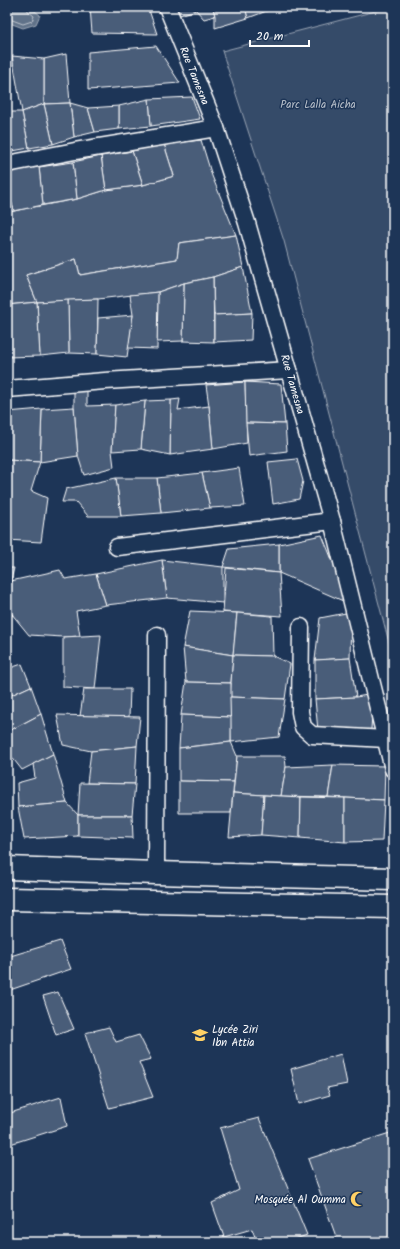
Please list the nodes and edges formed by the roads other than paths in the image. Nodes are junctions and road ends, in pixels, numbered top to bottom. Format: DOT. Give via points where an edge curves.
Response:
graph roads {
  1 [pos="167,7"];
  2 [pos="216,128"];
  3 [pos="7,164"];
  4 [pos="289,370"];
  5 [pos="7,389"];
  6 [pos="332,521"];
  7 [pos="117,548"];
  8 [pos="301,627"];
  9 [pos="157,635"];
  10 [pos="386,739"];
  11 [pos="393,768"];
  12 [pos="7,868"];
  13 [pos="156,873"];
  14 [pos="393,879"];
  15 [pos="7,899"];
  16 [pos="393,908"];
  1 -- 2 [label="street, Rue Tamesna"];
  2 -- 3 [label="street"];
  2 -- 4 [label="street, Rue Tamesna" via="247,223"];
  4 -- 5 [label="street"];
  4 -- 6 [label="street, Rue Tamesna"];
  6 -- 7 [label="street"];
  6 -- 10 [label="street, Rue Tamesna"];
  8 -- 10 [label="street" via="300,712 303,727 312,734"];
  9 -- 13 [label="street"];
  10 -- 11 [label="street, Rue Tamesna"];
  12 -- 13 [label="main road"];
  13 -- 14 [label="main road"];
  15 -- 16 [label="main road"];
}
